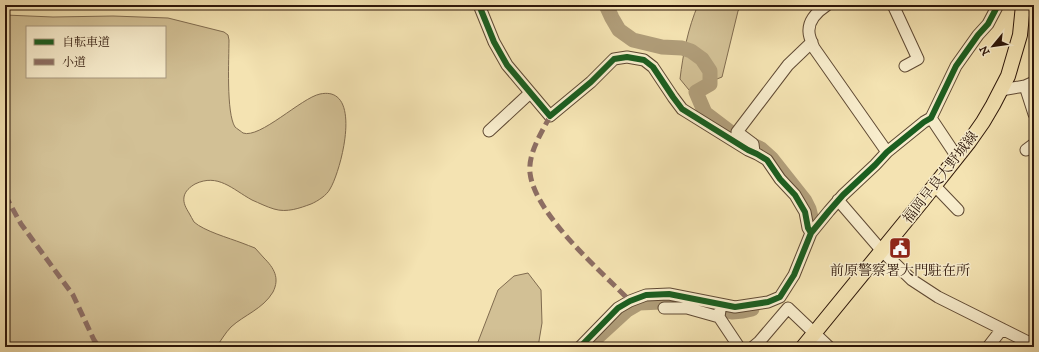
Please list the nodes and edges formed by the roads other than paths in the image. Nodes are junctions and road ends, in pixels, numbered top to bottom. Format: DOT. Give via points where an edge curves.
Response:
graph roads {
  1 [pos="479,5"];
  2 [pos="827,5"];
  3 [pos="893,5"];
  4 [pos="998,5"];
  5 [pos="1023,5"];
  6 [pos="812,42"];
  7 [pos="905,66"];
  8 [pos="1029,84"];
  9 [pos="1001,90"];
  10 [pos="530,93"];
  11 [pos="1034,114"];
  12 [pos="931,118"];
  13 [pos="489,131"];
  14 [pos="754,152"];
  15 [pos="887,152"];
  16 [pos="957,157"];
  17 [pos="934,185"];
  18 [pos="838,200"];
  19 [pos="958,210"];
  20 [pos="813,230"];
  21 [pos="882,251"];
  22 [pos="664,308"];
  23 [pos="720,310"];
  24 [pos="1002,329"];
  25 [pos="814,332"];
  26 [pos="1034,345"];
  27 [pos="580,347"];
  28 [pos="739,347"];
  29 [pos="752,347"];
  30 [pos="803,347"];
  31 [pos="829,347"];
  32 [pos="988,347"];
  1 -- 10 [label="street" via="494,42 507,65"];
  2 -- 6 [label="street" via="812,18 809,31"];
  3 -- 7 [label="street" via="921,57"];
  4 -- 12 [label="street" via="988,24 956,66"];
  5 -- 9 [label="main road, 福岡早良大野城線" via="1020,35 1008,76"];
  6 -- 14 [label="street" via="788,65 737,132 753,144"];
  6 -- 15 [label="street" via="826,67"];
  8 -- 9 [label="street"];
  8 -- 11 [label="street"];
  9 -- 16 [label="main road, 福岡早良大野城線" via="983,122"];
  10 -- 13 [label="street"];
  10 -- 14 [label="street" via="550,116 614,59 628,57 644,60 653,67 682,109"];
  12 -- 15 [label="street"];
  12 -- 16 [label="street"];
  14 -- 20 [label="street" via="767,160 795,195 805,212 808,228"];
  15 -- 18 [label="street"];
  16 -- 17 [label="main road, 福岡早良大野城線"];
  17 -- 19 [label="street"];
  17 -- 21 [label="main road, 福岡早良大野城線"];
  18 -- 20 [label="street"];
  18 -- 21 [label="street"];
  20 -- 23 [label="street" via="794,275 780,297 768,302"];
  21 -- 24 [label="street" via="912,280 938,297"];
  21 -- 25 [label="main road, 福岡早良大野城線"];
  22 -- 23 [label="street"];
  23 -- 27 [label="street" via="669,294 646,295 630,300 618,308"];
  23 -- 28 [label="street"];
  24 -- 26 [label="street"];
  24 -- 32 [label="street"];
  25 -- 29 [label="street" via="788,308"];
  25 -- 30 [label="main road, 福岡早良大野城線"];
  25 -- 31 [label="street"];
}
